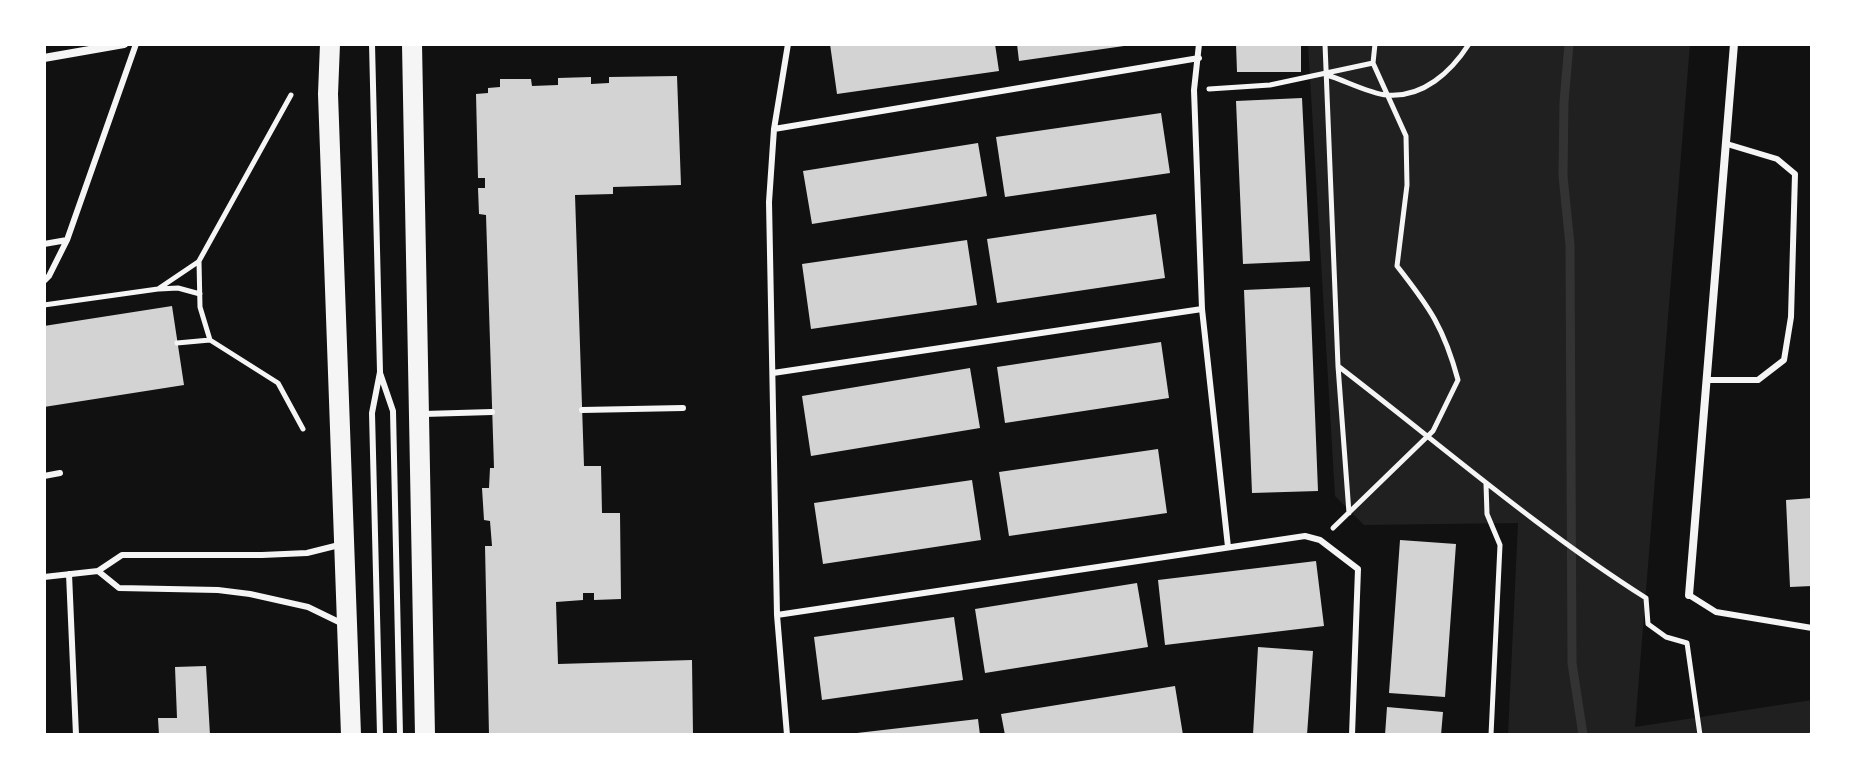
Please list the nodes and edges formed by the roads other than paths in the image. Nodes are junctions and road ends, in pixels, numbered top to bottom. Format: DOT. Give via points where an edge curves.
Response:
graph roads {
  1 [pos="124,44"];
  2 [pos="136,44"];
  3 [pos="330,44"];
  4 [pos="372,44"];
  5 [pos="412,44"];
  6 [pos="788,44"];
  7 [pos="1199,44"];
  8 [pos="1734,44"];
  9 [pos="44,58"];
  10 [pos="1199,58"];
  11 [pos="774,129"];
  12 [pos="1727,144"];
  13 [pos="67,240"];
  14 [pos="44,244"];
  15 [pos="44,281"];
  16 [pos="1202,309"];
  17 [pos="380,372"];
  18 [pos="773,373"];
  19 [pos="1708,380"];
  20 [pos="683,408"];
  21 [pos="582,410"];
  22 [pos="492,412"];
  23 [pos="419,414"];
  24 [pos="60,473"];
  25 [pos="44,476"];
  26 [pos="346,543"];
  27 [pos="1228,547"];
  28 [pos="98,571"];
  29 [pos="69,574"];
  30 [pos="44,577"];
  31 [pos="1689,595"];
  32 [pos="777,615"];
  33 [pos="349,627"];
  34 [pos="1812,628"];
  35 [pos="76,735"];
  36 [pos="351,735"];
  37 [pos="380,735"];
  38 [pos="400,735"];
  39 [pos="425,735"];
  40 [pos="787,735"];
  41 [pos="1352,735"];
  1 -- 9 [label="street"];
  2 -- 13 [label="lane"];
  3 -- 26 [label="main road"];
  4 -- 17 [label="lane"];
  5 -- 23 [label="main road"];
  6 -- 11 [label="lane"];
  7 -- 10 [label="lane"];
  8 -- 12 [label="street"];
  10 -- 11 [label="lane"];
  10 -- 16 [label="lane" via="1194,90"];
  11 -- 18 [label="lane" via="769,202"];
  12 -- 19 [label="street"];
  12 -- 19 [label="lane" via="1777,159 1795,174 1791,317 1784,360 1758,380"];
  13 -- 14 [label="lane"];
  13 -- 15 [label="lane"];
  16 -- 18 [label="lane"];
  16 -- 27 [label="lane"];
  17 -- 37 [label="lane" via="372,413"];
  17 -- 38 [label="lane" via="393,411"];
  18 -- 32 [label="lane"];
  19 -- 31 [label="street"];
  20 -- 21 [label="lane"];
  22 -- 23 [label="lane"];
  23 -- 39 [label="main road"];
  24 -- 25 [label="lane"];
  26 -- 28 [label="lane" via="307,553 122,555"];
  26 -- 33 [label="main road"];
  27 -- 32 [label="lane"];
  27 -- 41 [label="lane" via="1305,536 1320,540 1358,569"];
  28 -- 29 [label="lane"];
  28 -- 33 [label="lane" via="119,588 250,594 308,607"];
  29 -- 30 [label="lane"];
  29 -- 35 [label="lane"];
  31 -- 34 [label="lane" via="1716,612"];
  32 -- 40 [label="lane"];
  33 -- 36 [label="main road"];
}
